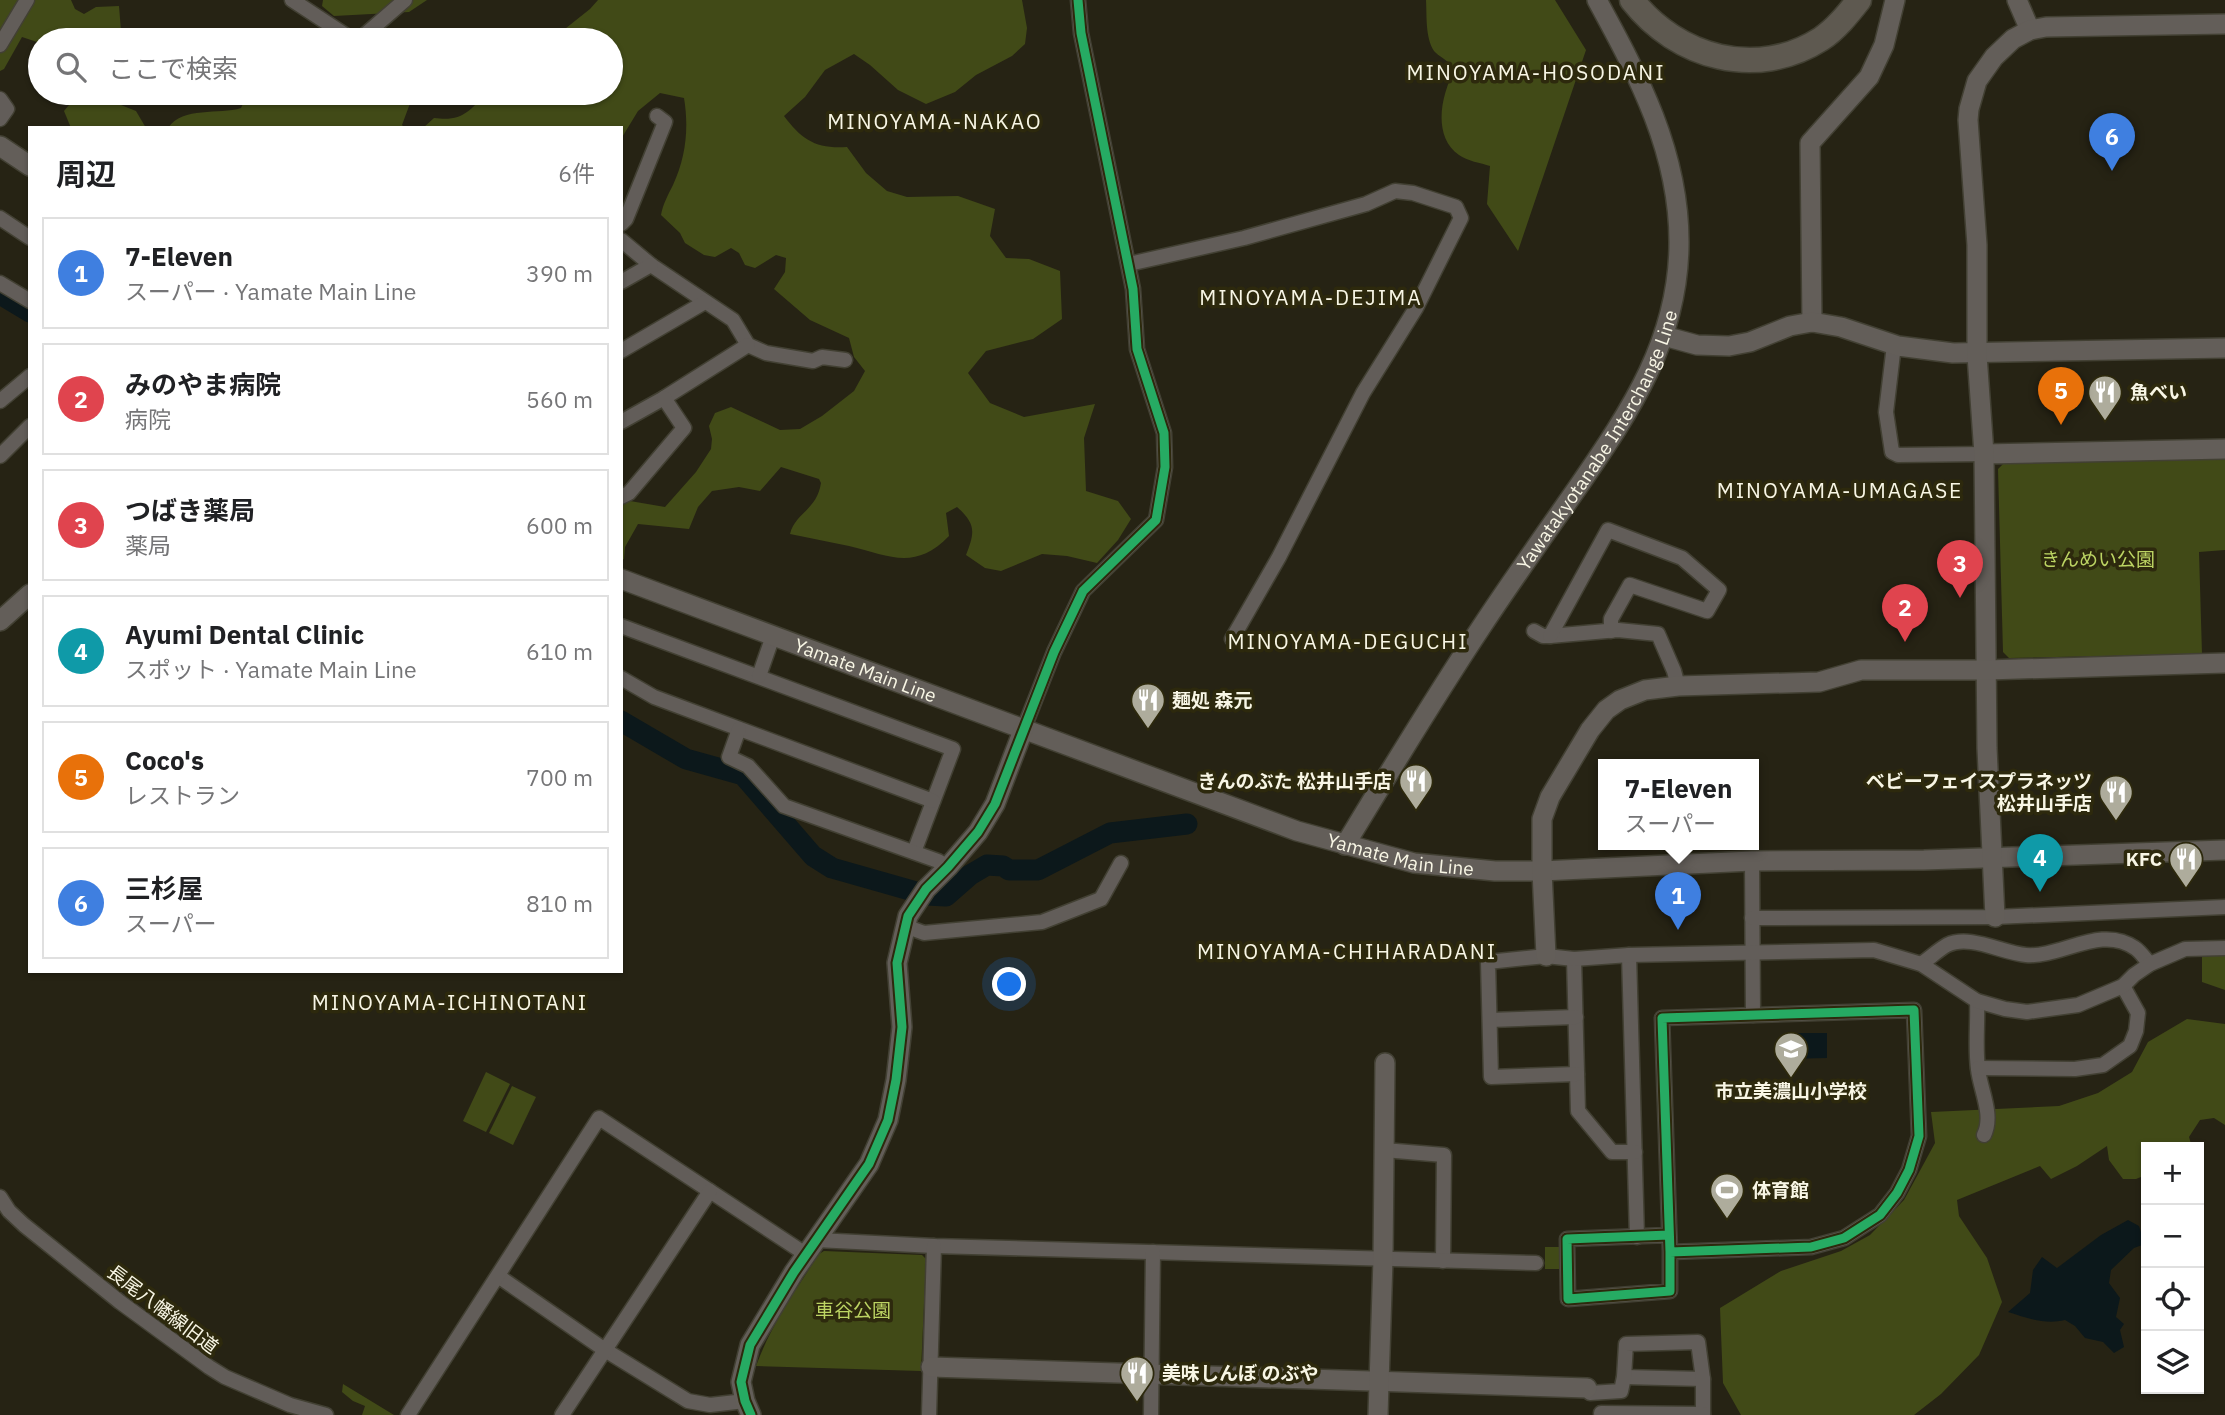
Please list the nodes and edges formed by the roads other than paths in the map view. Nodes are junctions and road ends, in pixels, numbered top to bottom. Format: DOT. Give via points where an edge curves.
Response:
graph roads {
  1 [pos="27,0"];
  2 [pos="292,0"];
  3 [pos="405,0"];
  4 [pos="1078,0"];
  5 [pos="1597,0"];
  6 [pos="1632,0"];
  7 [pos="1859,0"];
  8 [pos="1895,0"];
  9 [pos="2017,0"];
  10 [pos="2225,24"];
  11 [pos="335,28"];
  12 [pos="373,28"];
  13 [pos="2030,30"];
  14 [pos="0,45"];
  15 [pos="0,99"];
  16 [pos="657,116"];
  17 [pos="0,118"];
  18 [pos="0,146"];
  19 [pos="28,165"];
  20 [pos="0,218"];
  21 [pos="623,222"];
  22 [pos="28,237"];
  23 [pos="623,242"];
  24 [pos="1129,264"];
  25 [pos="651,265"];
  26 [pos="623,281"];
  27 [pos="0,284"];
  28 [pos="28,299"];
  29 [pos="705,302"];
  30 [pos="1812,322"];
  31 [pos="1664,336"];
  32 [pos="748,345"];
  33 [pos="1894,345"];
  34 [pos="2225,348"];
  35 [pos="623,350"];
  36 [pos="1977,355"];
  37 [pos="845,360"];
  38 [pos="28,378"];
  39 [pos="664,398"];
  40 [pos="0,401"];
  41 [pos="623,421"];
  42 [pos="28,428"];
  43 [pos="2225,449"];
  44 [pos="1984,454"];
  45 [pos="0,456"];
  46 [pos="623,496"];
  47 [pos="623,580"];
  48 [pos="28,596"];
  49 [pos="0,621"];
  50 [pos="623,627"];
  51 [pos="1534,631"];
  52 [pos="1611,631"];
  53 [pos="773,636"];
  54 [pos="1550,636"];
  55 [pos="1233,639"];
  56 [pos="2225,663"];
  57 [pos="1987,670"];
  58 [pos="759,676"];
  59 [pos="623,679"];
  60 [pos="1678,687"];
  61 [pos="1024,728"];
  62 [pos="740,729"];
  63 [pos="933,801"];
  64 [pos="1345,845"];
  65 [pos="2225,850"];
  66 [pos="914,852"];
  67 [pos="1992,858"];
  68 [pos="1752,861"];
  69 [pos="1121,863"];
  70 [pos="948,867"];
  71 [pos="1542,871"];
  72 [pos="2225,907"];
  73 [pos="1995,917"];
  74 [pos="1752,918"];
  75 [pos="905,926"];
  76 [pos="2225,948"];
  77 [pos="1753,954"];
  78 [pos="1629,955"];
  79 [pos="1546,956"];
  80 [pos="1574,959"];
  81 [pos="1922,964"];
  82 [pos="2150,964"];
  83 [pos="2123,986"];
  84 [pos="1978,1001"];
  85 [pos="1754,1015"];
  86 [pos="1576,1017"];
  87 [pos="1490,1020"];
  88 [pos="1385,1063"];
  89 [pos="1978,1068"];
  90 [pos="1577,1074"];
  91 [pos="1984,1135"];
  92 [pos="1384,1150"];
  93 [pos="1635,1152"];
  94 [pos="710,1191"];
  95 [pos="0,1197"];
  96 [pos="1669,1235"];
  97 [pos="1637,1237"];
  98 [pos="934,1246"];
  99 [pos="812,1247"];
  100 [pos="1153,1252"];
  101 [pos="1670,1252"];
  102 [pos="1383,1259"];
  103 [pos="1443,1261"];
  104 [pos="1536,1264"];
  105 [pos="498,1276"];
  106 [pos="1699,1327"];
  107 [pos="1698,1342"];
  108 [pos="605,1350"];
  109 [pos="930,1367"];
  110 [pos="1152,1374"];
  111 [pos="1624,1377"];
  112 [pos="1703,1379"];
  113 [pos="1379,1381"];
  114 [pos="1588,1391"];
  115 [pos="748,1408"];
  116 [pos="1601,1414"];
  117 [pos="1703,1414"];
  118 [pos="326,1415"];
  119 [pos="408,1415"];
  120 [pos="562,1415"];
  121 [pos="929,1415"];
  122 [pos="1151,1415"];
  123 [pos="1378,1415"];
  1 -- 14 [label="street"];
  2 -- 11 [label="street"];
  3 -- 12 [label="street"];
  4 -- 24 [label="street"];
  5 -- 31 [label="street, Yawatakyotanabe Interchange Line" via="1641,82 1669,162 1678,219 1677,274"];
  6 -- 7 [label="highway" via="1667,35 1718,57 1742,60 1796,51 1822,38"];
  8 -- 30 [label="street" via="1884,45 1869,77 1810,143"];
  9 -- 13 [label="street"];
  10 -- 13 [label="street"];
  13 -- 36 [label="street" via="1989,62 1969,109 1977,245"];
  15 -- 17 [label="street" via="7,109"];
  16 -- 21 [label="street" via="665,122"];
  18 -- 19 [label="street"];
  20 -- 22 [label="street"];
  23 -- 25 [label="street"];
  24 -- 55 [label="street" via="1244,238 1366,204 1395,191 1456,207 1461,218"];
  24 -- 61 [label="street" via="1137,349 1164,433 1159,507 1156,520 1083,591"];
  25 -- 26 [label="street"];
  25 -- 29 [label="street"];
  27 -- 28 [label="street"];
  29 -- 32 [label="street" via="733,320"];
  29 -- 35 [label="street"];
  30 -- 31 [label="street" via="1729,346 1697,345"];
  30 -- 33 [label="street"];
  31 -- 64 [label="street, Yawatakyotanabe Interchange Line" via="1623,421 1482,625"];
  32 -- 37 [label="street" via="813,361 822,357"];
  32 -- 39 [label="street"];
  33 -- 36 [label="street"];
  33 -- 44 [label="street" via="1886,412 1892,452"];
  34 -- 36 [label="street"];
  36 -- 44 [label="street"];
  38 -- 40 [label="street"];
  39 -- 41 [label="street"];
  39 -- 46 [label="street" via="684,428"];
  42 -- 45 [label="street"];
  43 -- 44 [label="street"];
  44 -- 57 [label="street"];
  47 -- 53 [label="street, Yamate Main Line"];
  48 -- 49 [label="street"];
  50 -- 58 [label="street"];
  51 -- 54 [label="street"];
  52 -- 54 [label="street"];
  52 -- 54 [label="street" via="1612,619 1630,585 1707,611 1719,590 1682,558 1608,530"];
  52 -- 60 [label="street" via="1658,634"];
  53 -- 58 [label="street"];
  53 -- 61 [label="street, Yamate Main Line"];
  56 -- 57 [label="street"];
  57 -- 60 [label="street" via="1861,670 1819,682"];
  57 -- 67 [label="street"];
  58 -- 63 [label="street" via="953,749"];
  59 -- 62 [label="street" via="654,697"];
  60 -- 71 [label="street" via="1644,690 1620,700 1590,730 1542,819"];
  61 -- 64 [label="street, Yamate Main Line"];
  61 -- 70 [label="street" via="995,804"];
  62 -- 63 [label="street"];
  62 -- 66 [label="street" via="729,757 748,766 784,806"];
  63 -- 66 [label="street"];
  64 -- 71 [label="street, Yamate Main Line" via="1433,867"];
  65 -- 67 [label="street, Yamate Main Line"];
  66 -- 70 [label="street"];
  67 -- 68 [label="street, Yamate Main Line"];
  67 -- 73 [label="street"];
  68 -- 71 [label="street, Yamate Main Line"];
  68 -- 74 [label="street"];
  69 -- 75 [label="street" via="1101,899 1042,922 925,933"];
  70 -- 75 [label="street" via="921,897"];
  71 -- 79 [label="street"];
  72 -- 73 [label="street"];
  73 -- 74 [label="street"];
  74 -- 77 [label="street"];
  75 -- 99 [label="street" via="897,963 902,1027 888,1120 869,1164"];
  76 -- 82 [label="street" via="2185,949"];
  77 -- 78 [label="street"];
  77 -- 81 [label="street" via="1874,950"];
  77 -- 85 [label="street"];
  78 -- 80 [label="street"];
  78 -- 93 [label="street"];
  79 -- 80 [label="street"];
  79 -- 87 [label="street" via="1488,962"];
  80 -- 86 [label="street"];
  81 -- 82 [label="street" via="1957,942 2028,955 2093,940 2119,941 2136,948"];
  81 -- 84 [label="street"];
  82 -- 83 [label="street"];
  83 -- 84 [label="street" via="2078,1005 2027,1012"];
  83 -- 89 [label="street" via="2138,1013 2136,1031 2130,1046 2103,1065"];
  84 -- 89 [label="street"];
  85 -- 96 [label="street" via="1662,1018"];
  85 -- 101 [label="street" via="1914,1010 1919,1136 1909,1170 1880,1214 1844,1238 1811,1247"];
  86 -- 87 [label="street"];
  86 -- 90 [label="street"];
  87 -- 90 [label="street" via="1491,1077"];
  88 -- 92 [label="street"];
  89 -- 91 [label="street" via="1987,1113"];
  90 -- 93 [label="street" via="1578,1111 1612,1152"];
  92 -- 102 [label="street"];
  92 -- 103 [label="street" via="1444,1155"];
  93 -- 97 [label="street"];
  94 -- 99 [label="street"];
  94 -- 105 [label="street" via="599,1118"];
  94 -- 108 [label="street"];
  95 -- 118 [label="street, 長尾八幡線旧道" via="24,1225 190,1355 225,1377"];
  96 -- 97 [label="street"];
  96 -- 101 [label="street"];
  97 -- 101 [label="street" via="1567,1239 1568,1299 1670,1291"];
  98 -- 99 [label="street"];
  98 -- 100 [label="street"];
  98 -- 109 [label="street"];
  99 -- 115 [label="street" via="750,1345 741,1382"];
  100 -- 102 [label="street"];
  100 -- 110 [label="street"];
  102 -- 103 [label="street"];
  102 -- 113 [label="street"];
  103 -- 104 [label="street"];
  105 -- 108 [label="street"];
  105 -- 119 [label="street"];
  106 -- 107 [label="street"];
  107 -- 111 [label="street" via="1626,1344"];
  107 -- 112 [label="street"];
  108 -- 115 [label="street" via="688,1401"];
  108 -- 120 [label="street"];
  109 -- 110 [label="street"];
  109 -- 121 [label="street"];
  110 -- 113 [label="street"];
  110 -- 122 [label="street"];
  111 -- 112 [label="street"];
  111 -- 114 [label="street" via="1621,1391"];
  112 -- 117 [label="street"];
  113 -- 114 [label="street"];
  113 -- 123 [label="street"];
  114 -- 116 [label="street"];
  116 -- 117 [label="street"];
}
